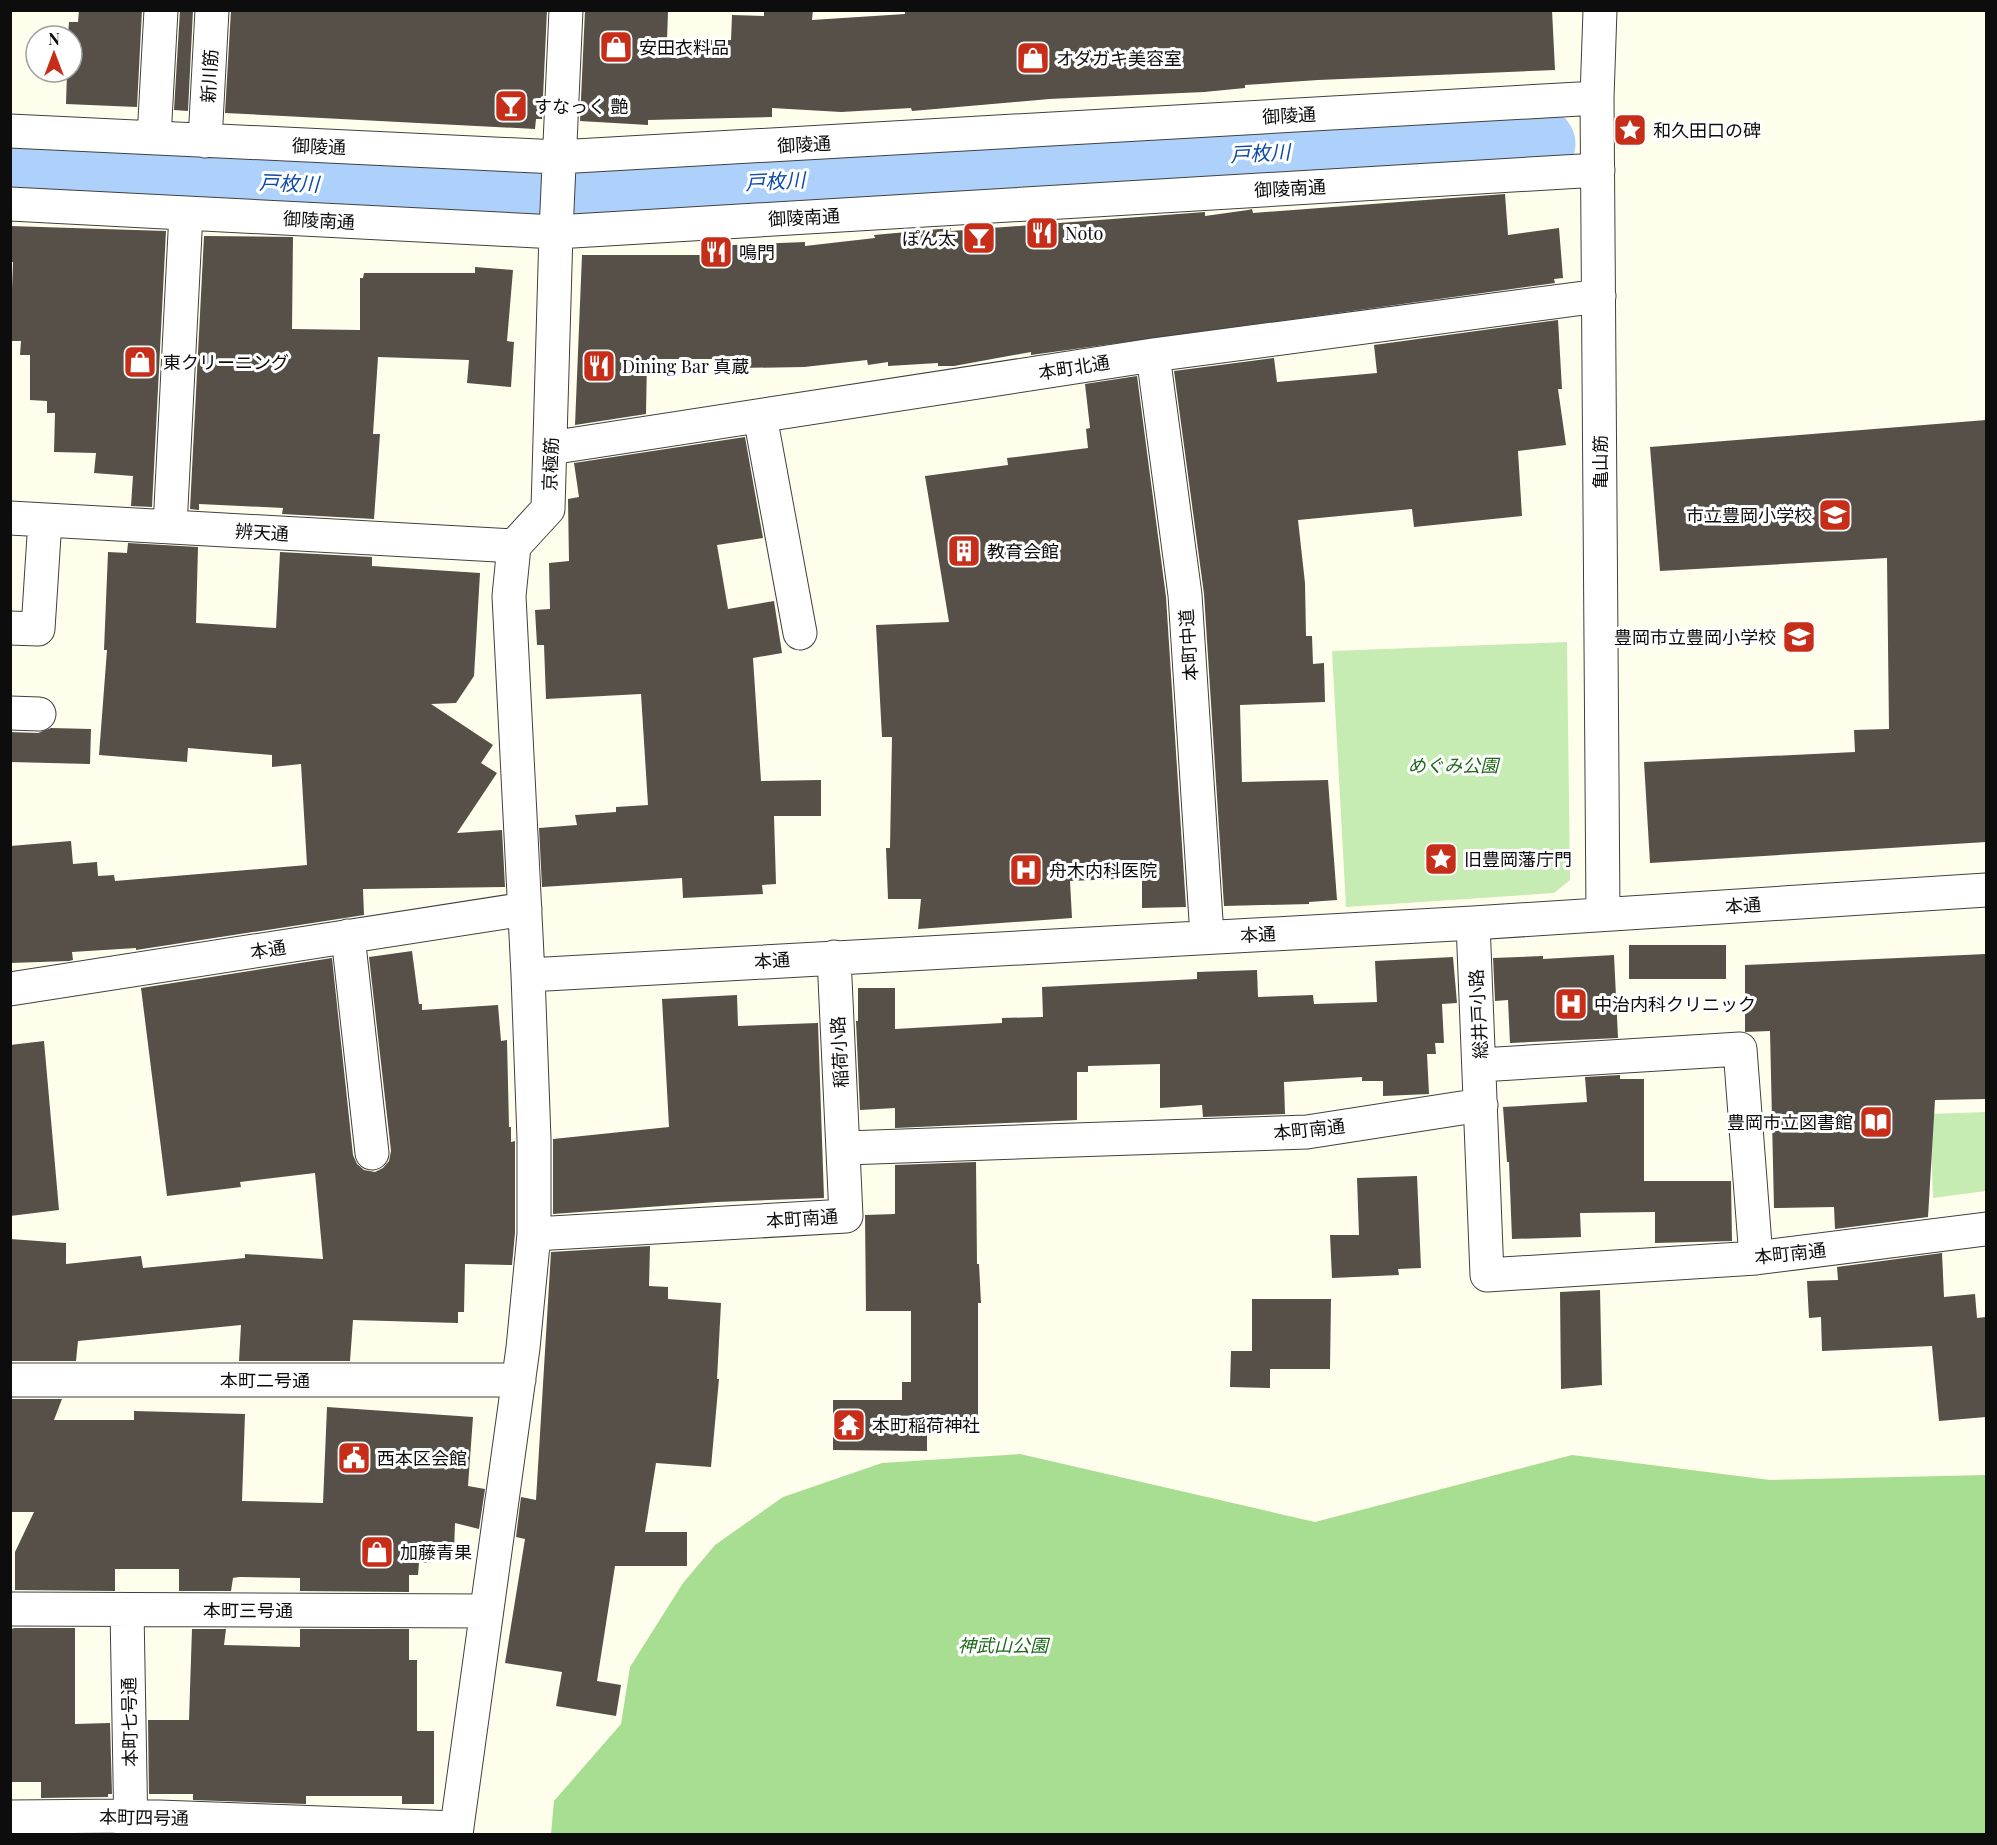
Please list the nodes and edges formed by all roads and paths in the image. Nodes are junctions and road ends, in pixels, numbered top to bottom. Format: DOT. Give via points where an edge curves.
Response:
graph roads {
  1 [pos="161,10"];
  2 [pos="212,10"];
  3 [pos="566,10"];
  4 [pos="1600,10"];
  5 [pos="1597,98"];
  6 [pos="10,131"];
  7 [pos="154,138"];
  8 [pos="205,141"];
  9 [pos="558,163"];
  10 [pos="1598,170"];
  11 [pos="10,204"];
  12 [pos="186,213"];
  13 [pos="556,226"];
  14 [pos="1599,296"];
  15 [pos="1153,355"];
  16 [pos="760,416"];
  17 [pos="550,448"];
  18 [pos="10,518"];
  19 [pos="45,520"];
  20 [pos="170,527"];
  21 [pos="514,546"];
  22 [pos="10,628"];
  23 [pos="801,633"];
  24 [pos="1986,890"];
  25 [pos="525,909"];
  26 [pos="1602,914"];
  27 [pos="1473,923"];
  28 [pos="348,936"];
  29 [pos="1207,936"];
  30 [pos="834,957"];
  31 [pos="528,975"];
  32 [pos="10,989"];
  33 [pos="1480,1065"];
  34 [pos="1481,1105"];
  35 [pos="845,1148"];
  36 [pos="372,1153"];
  37 [pos="1986,1229"];
  38 [pos="534,1234"];
  39 [pos="1756,1257"];
  40 [pos="10,1380"];
  41 [pos="519,1380"];
  42 [pos="10,1609"];
  43 [pos="127,1610"];
  44 [pos="486,1611"];
  45 [pos="10,1817"];
  46 [pos="131,1825"];
  47 [pos="456,1831"];
  1 -- 7 [label="street"];
  2 -- 8 [label="street, 新川筋"];
  3 -- 9 [label="street, 京極筋"];
  4 -- 5 [label="street, 亀山筋"];
  5 -- 9 [label="street, 御陵通"];
  5 -- 10 [label="street, 亀山筋"];
  6 -- 7 [label="street, 御陵通"];
  7 -- 8 [label="street, 御陵通"];
  8 -- 9 [label="street, 御陵通"];
  9 -- 13 [label="street, 京極筋"];
  10 -- 13 [label="street, 御陵南通"];
  10 -- 14 [label="street, 亀山筋"];
  11 -- 12 [label="street, 御陵南通"];
  12 -- 13 [label="street, 御陵南通"];
  12 -- 20 [label="street"];
  13 -- 17 [label="street, 京極筋"];
  14 -- 15 [label="street, 本町北通"];
  14 -- 26 [label="street, 亀山筋"];
  15 -- 16 [label="street, 本町北通"];
  15 -- 29 [label="street, 本町中道" via="1185,595"];
  16 -- 17 [label="street, 本町北通"];
  16 -- 23 [label="street"];
  17 -- 21 [label="street, 京極筋" via="548,508"];
  18 -- 19 [label="street, 辨天通"];
  19 -- 20 [label="street, 辨天通"];
  19 -- 22 [label="street" via="38,629"];
  20 -- 21 [label="street, 辨天通"];
  21 -- 25 [label="street" via="509,596"];
  24 -- 26 [label="street, 本通"];
  25 -- 28 [label="street, 本通"];
  25 -- 31 [label="street"];
  26 -- 27 [label="street, 本通"];
  27 -- 29 [label="street, 本通"];
  27 -- 33 [label="street, 総井戸小路"];
  28 -- 32 [label="street, 本通"];
  28 -- 36 [label="street"];
  29 -- 30 [label="street, 本通"];
  30 -- 31 [label="street, 本通"];
  30 -- 35 [label="street, 稲荷小路"];
  31 -- 38 [label="street"];
  33 -- 34 [label="street, 総井戸小路"];
  33 -- 39 [label="street" via="1740,1049"];
  34 -- 35 [label="street, 本町南通" via="1307,1132"];
  34 -- 39 [label="street, 本町南通" via="1487,1275"];
  35 -- 38 [label="street, 本町南通" via="846,1216"];
  37 -- 39 [label="street, 本町南通"];
  38 -- 41 [label="street"];
  40 -- 41 [label="street, 本町二号通"];
  41 -- 44 [label="street"];
  42 -- 43 [label="street, 本町三号通"];
  43 -- 44 [label="street, 本町三号通"];
  43 -- 46 [label="street, 本町七号通"];
  44 -- 47 [label="street"];
  45 -- 46 [label="street, 本町四号通"];
  46 -- 47 [label="street, 本町四号通"];
}
